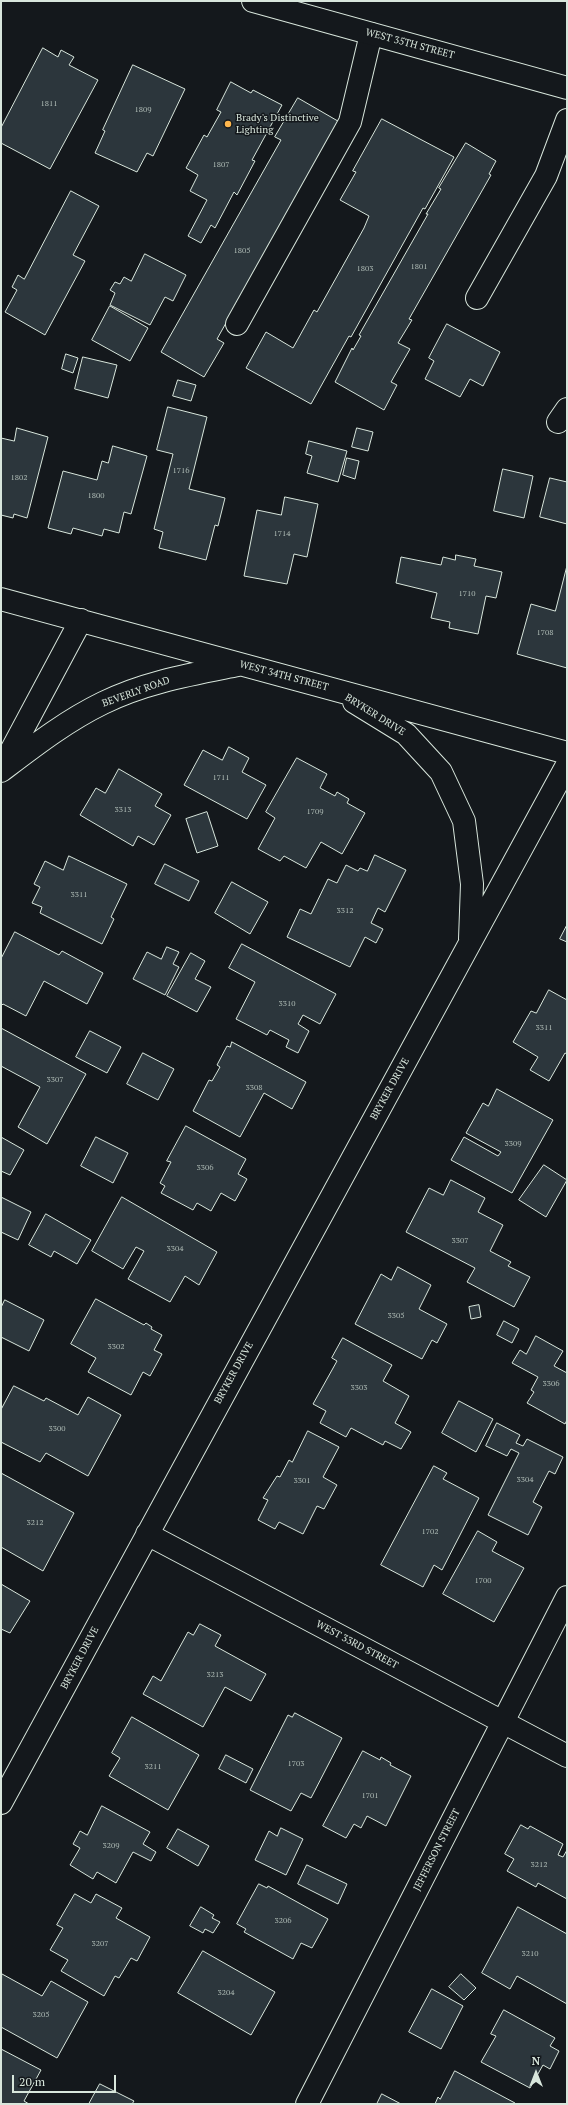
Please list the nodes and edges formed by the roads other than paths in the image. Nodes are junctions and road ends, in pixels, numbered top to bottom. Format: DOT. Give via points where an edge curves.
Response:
graph roads {
  1 [pos="253,1"];
  2 [pos="371,34"];
  3 [pos="567,88"];
  4 [pos="567,120"];
  5 [pos="477,298"];
  6 [pos="238,324"];
  7 [pos="1,599"];
  8 [pos="81,620"];
  9 [pos="242,664"];
  10 [pos="332,689"];
  11 [pos="567,753"];
  12 [pos="567,765"];
  13 [pos="1,770"];
  14 [pos="469,944"];
  15 [pos="147,1534"];
  16 [pos="567,1596"];
  17 [pos="503,1722"];
  18 [pos="567,1756"];
  19 [pos="1,1803"];
  20 [pos="307,2104"];
  1 -- 2 [label="street, WEST 35TH STREET"];
  2 -- 3 [label="street, WEST 35TH STREET"];
  2 -- 6 [label="street" via="350,122"];
  4 -- 5 [label="street" via="546,176"];
  7 -- 8 [label="street, WEST 34TH STREET"];
  8 -- 9 [label="street, WEST 34TH STREET"];
  8 -- 13 [label="street, BEVERLY ROAD"];
  9 -- 10 [label="street, WEST 34TH STREET"];
  9 -- 13 [label="street, BEVERLY ROAD" via="166,680 104,702 50,734"];
  10 -- 11 [label="street, WEST 34TH STREET"];
  10 -- 14 [label="street, BRYKER DRIVE" via="406,734 441,772 464,821 472,884"];
  12 -- 14 [label="street, BRYKER DRIVE"];
  14 -- 15 [label="street, BRYKER DRIVE"];
  15 -- 17 [label="street, WEST 33RD STREET"];
  15 -- 19 [label="street, BRYKER DRIVE"];
  16 -- 17 [label="street, JEFFERSON STREET"];
  17 -- 18 [label="street, WEST 33RD STREET"];
  17 -- 20 [label="street, JEFFERSON STREET"];
}
